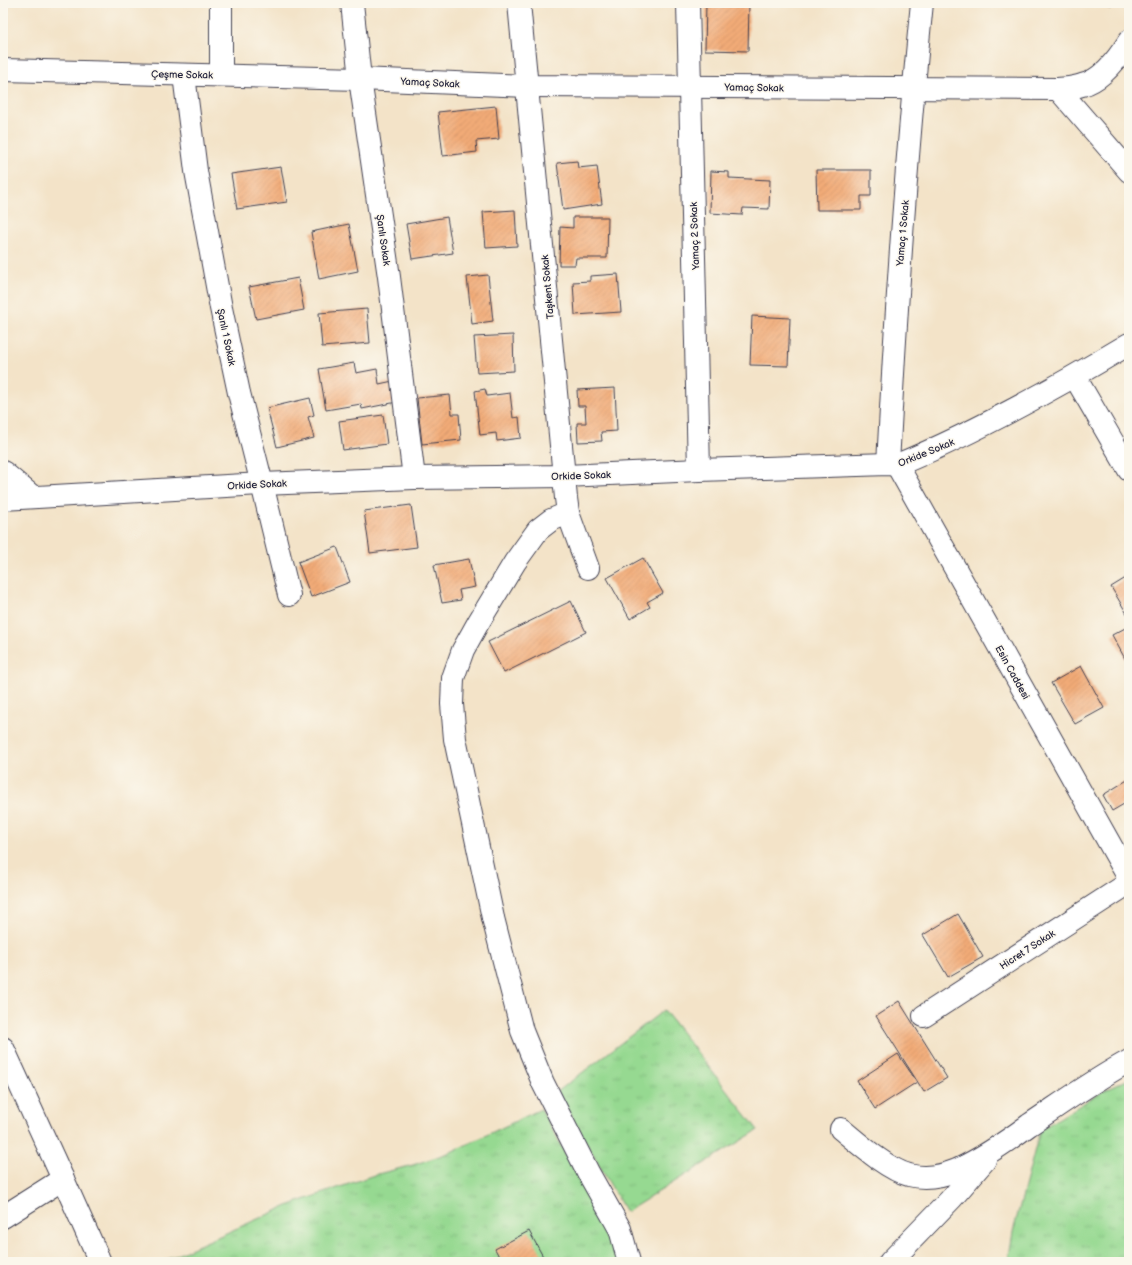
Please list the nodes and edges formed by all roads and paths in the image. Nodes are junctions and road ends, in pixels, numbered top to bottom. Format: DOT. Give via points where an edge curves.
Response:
graph roads {
  1 [pos="220,3"];
  2 [pos="352,3"];
  3 [pos="519,3"];
  4 [pos="688,3"];
  5 [pos="922,3"];
  6 [pos="1129,41"];
  7 [pos="3,70"];
  8 [pos="184,75"];
  9 [pos="221,75"];
  10 [pos="360,79"];
  11 [pos="528,86"];
  12 [pos="690,87"];
  13 [pos="913,89"];
  14 [pos="1058,89"];
  15 [pos="1129,172"];
  16 [pos="1129,344"];
  17 [pos="1075,377"];
  18 [pos="892,465"];
  19 [pos="699,470"];
  20 [pos="1129,470"];
  21 [pos="3,472"];
  22 [pos="564,476"];
  23 [pos="414,478"];
  24 [pos="262,484"];
  25 [pos="33,497"];
  26 [pos="3,499"];
  27 [pos="568,513"];
  28 [pos="588,568"];
  29 [pos="289,596"];
  30 [pos="1129,878"];
  31 [pos="1129,883"];
  32 [pos="924,1016"];
  33 [pos="3,1048"];
  34 [pos="1129,1061"];
  35 [pos="841,1129"];
  36 [pos="994,1150"];
  37 [pos="63,1179"];
  38 [pos="3,1217"];
  39 [pos="100,1262"];
  40 [pos="629,1262"];
  41 [pos="890,1262"];
  1 -- 9 [label="street"];
  2 -- 10 [label="street, Şanlı Sokak"];
  3 -- 11 [label="street, Taşkent Sokak"];
  4 -- 12 [label="street, Yamaç 2 Sokak"];
  5 -- 13 [label="street, Yamaç 1 Sokak"];
  6 -- 14 [label="street, Yamaç Sokak" via="1102,74 1084,85"];
  7 -- 8 [label="street, Çeşme Sokak"];
  8 -- 9 [label="street, Çeşme Sokak"];
  8 -- 24 [label="street, Şanlı 1 Sokak" via="196,171 221,308"];
  9 -- 10 [label="street, Çeşme Sokak"];
  10 -- 11 [label="street, Yamaç Sokak"];
  10 -- 23 [label="street, Şanlı Sokak" via="389,277"];
  11 -- 12 [label="street, Yamaç Sokak"];
  11 -- 22 [label="street, Taşkent Sokak"];
  12 -- 13 [label="street, Yamaç Sokak"];
  12 -- 19 [label="street, Yamaç 2 Sokak"];
  13 -- 14 [label="street, Yamaç Sokak"];
  13 -- 18 [label="street, Yamaç 1 Sokak" via="895,313"];
  14 -- 15 [label="street"];
  16 -- 17 [label="street, Orkide Sokak"];
  17 -- 18 [label="street, Orkide Sokak" via="955,440"];
  17 -- 20 [label="street"];
  18 -- 19 [label="street, Orkide Sokak"];
  18 -- 30 [label="street, Esin Caddesi"];
  19 -- 22 [label="street, Orkide Sokak"];
  21 -- 25 [label="street"];
  22 -- 23 [label="street, Orkide Sokak"];
  22 -- 27 [label="street, Taşkent Sokak"];
  23 -- 24 [label="street, Orkide Sokak"];
  24 -- 25 [label="street, Orkide Sokak"];
  24 -- 29 [label="street, Şanlı 1 Sokak"];
  25 -- 26 [label="street, Orkide Sokak"];
  27 -- 28 [label="street, Taşkent Sokak"];
  27 -- 40 [label="street" via="551,520 538,530 478,623 463,650 453,678 452,704 455,739 491,910 522,1031 543,1083 620,1229"];
  31 -- 32 [label="street, Hicret 7 Sokak"];
  33 -- 37 [label="street"];
  34 -- 36 [label="street" via="1079,1091"];
  35 -- 36 [label="street" via="883,1162 907,1174 923,1177 955,1171"];
  36 -- 41 [label="street"];
  37 -- 38 [label="street"];
  37 -- 39 [label="street"];
}
